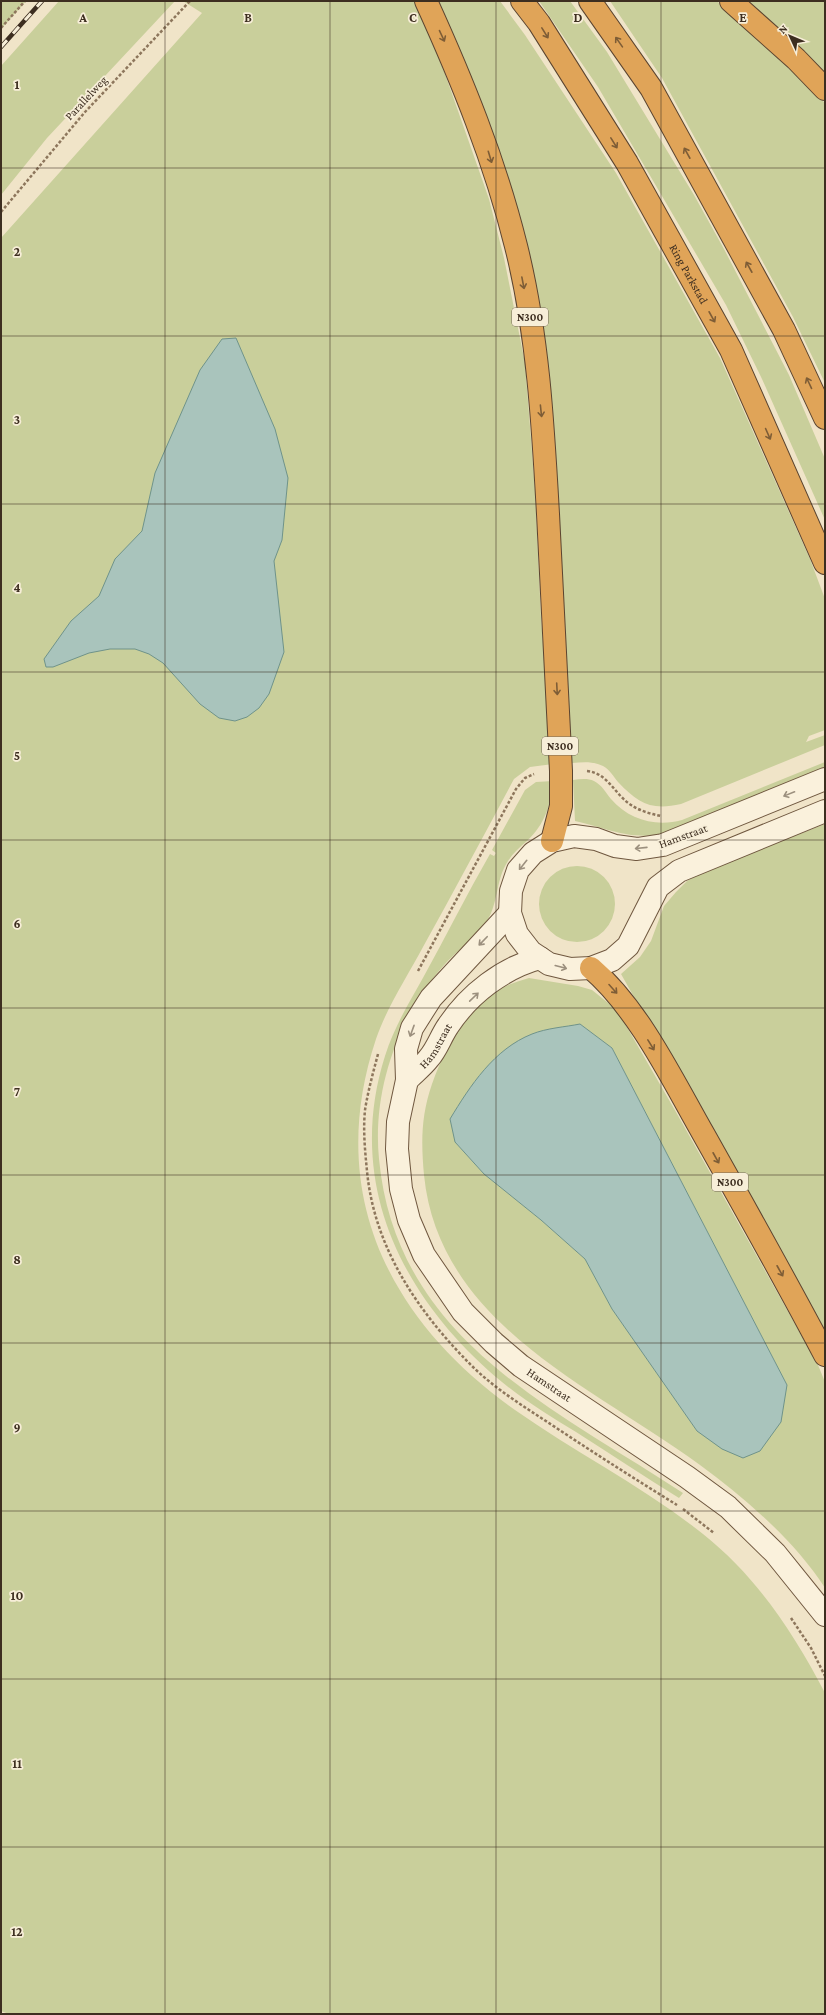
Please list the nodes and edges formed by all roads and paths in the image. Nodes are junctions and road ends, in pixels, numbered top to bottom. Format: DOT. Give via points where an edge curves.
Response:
graph roads {
  1 [pos="25,1"];
  2 [pos="190,1"];
  3 [pos="426,1"];
  4 [pos="522,1"];
  5 [pos="590,1"];
  6 [pos="731,1"];
  7 [pos="1,28"];
  8 [pos="825,89"];
  9 [pos="1,212"];
  10 [pos="825,418"];
  11 [pos="825,563"];
  12 [pos="825,779"];
  13 [pos="825,811"];
  14 [pos="552,841"];
  15 [pos="510,913"];
  16 [pos="540,958"];
  17 [pos="591,968"];
  18 [pos="407,1080"];
  19 [pos="825,1355"];
  20 [pos="825,1615"];
  1 -- 7 [label="path"];
  2 -- 9 [label="path, Parallelweg" via="85,112"];
  3 -- 14 [label="highway, N300, one-way" via="465,90 501,193 516,247 536,357 543,431 561,772 562,806"];
  4 -- 11 [label="highway, Ring Parkstad, one-way" via="539,23 627,163 731,350"];
  10 -- 5 [label="highway, one-way" via="784,330 651,88"];
  6 -- 8 [label="highway" via="796,59"];
  12 -- 14 [label="street, Hamstraat, one-way" via="663,845 637,849 615,846 596,838 574,836"];
  13 -- 17 [label="street, Hamstraat" via="679,871 658,887 628,946 612,960"];
  14 -- 15 [label="street, Hamstraat, one-way" via="533,852 518,870 511,891"];
  15 -- 16 [label="street, Hamstraat" via="517,934 531,952"];
  15 -- 18 [label="street, Hamstraat, one-way" via="420,1013 412,1028 406,1049"];
  16 -- 17 [label="street, Hamstraat, one-way" via="549,964 570,970"];
  18 -- 16 [label="street, Hamstraat, one-way" via="429,1058 448,1026 475,995 496,978"];
  17 -- 19 [label="highway, N300, one-way" via="623,999 668,1073"];
  18 -- 20 [label="street, Hamstraat" via="398,1122 397,1149 401,1189 409,1220 424,1255 464,1312 521,1366 728,1507 775,1553"];
}
